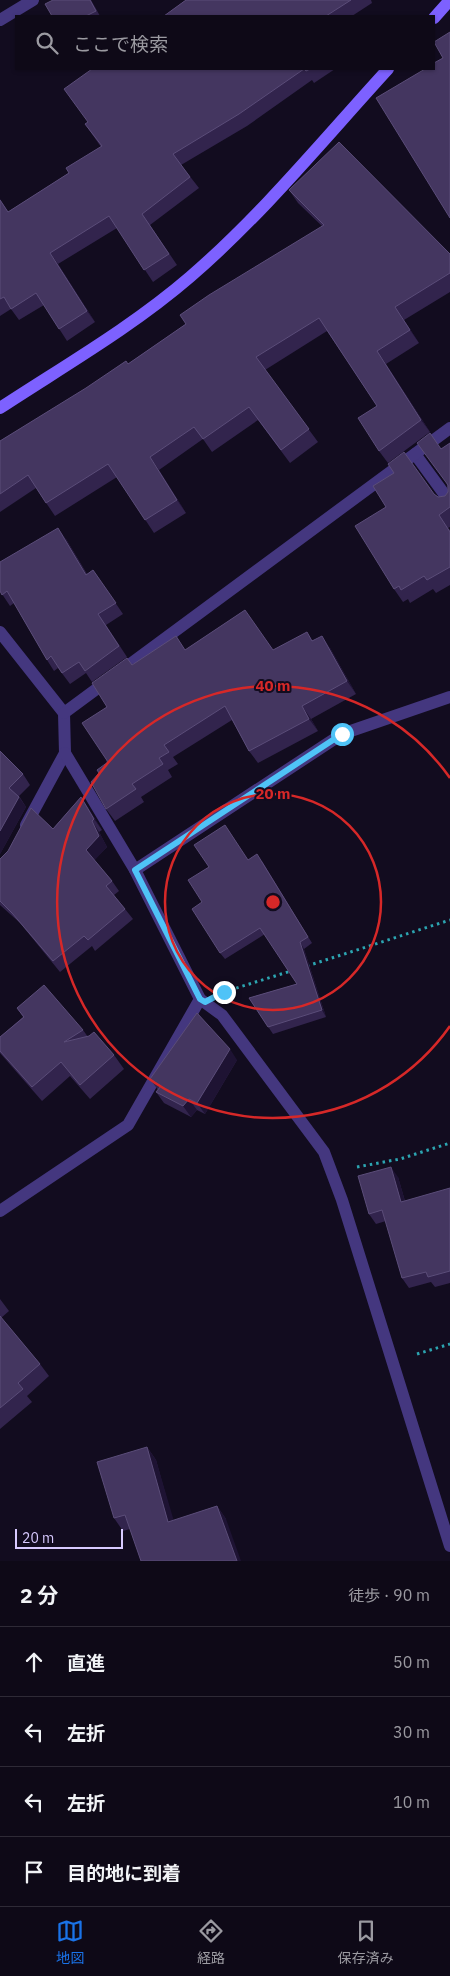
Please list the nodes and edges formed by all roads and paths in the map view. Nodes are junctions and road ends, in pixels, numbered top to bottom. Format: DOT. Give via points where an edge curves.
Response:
graph roads {
  1 [pos="33,0"];
  2 [pos="449,2"];
  3 [pos="435,17"];
  4 [pos="0,20"];
  5 [pos="387,70"];
  6 [pos="0,408"];
  7 [pos="450,428"];
  8 [pos="415,454"];
  9 [pos="450,502"];
  10 [pos="0,632"];
  11 [pos="450,697"];
  12 [pos="64,713"];
  13 [pos="65,752"];
  14 [pos="18,839"];
  15 [pos="135,870"];
  16 [pos="450,920"];
  17 [pos="203,1001"];
  18 [pos="450,1143"];
  19 [pos="332,1172"];
  20 [pos="0,1211"];
  21 [pos="450,1344"];
  22 [pos="393,1362"];
  23 [pos="450,1546"];
  1 -- 4 [label="street"];
  2 -- 3 [label="street"];
  5 -- 6 [label="street" via="241,230 189,278 133,320"];
  7 -- 8 [label="street"];
  8 -- 9 [label="street"];
  8 -- 12 [label="street"];
  10 -- 12 [label="street"];
  11 -- 15 [label="street" via="342,734"];
  12 -- 13 [label="street"];
  13 -- 14 [label="street"];
  13 -- 15 [label="street"];
  15 -- 17 [label="street"];
  16 -- 17 [label="path"];
  17 -- 19 [label="street" via="234,1031 324,1152"];
  17 -- 20 [label="street" via="128,1125"];
  18 -- 19 [label="path" via="400,1159"];
  19 -- 22 [label="street"];
  21 -- 22 [label="path"];
  22 -- 23 [label="street"];
}
